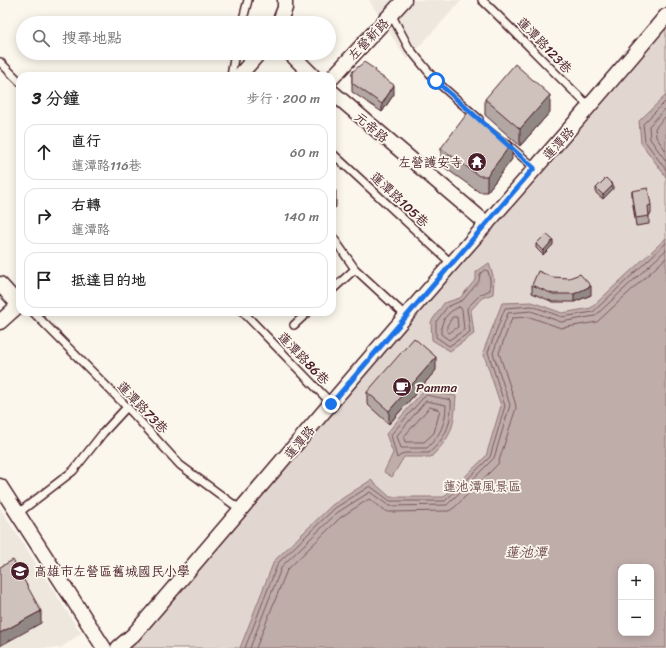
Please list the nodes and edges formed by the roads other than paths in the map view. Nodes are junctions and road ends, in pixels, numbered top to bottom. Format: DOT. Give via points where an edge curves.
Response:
graph roads {
  1 [pos="248,0"];
  2 [pos="285,0"];
  3 [pos="404,0"];
  4 [pos="482,0"];
  5 [pos="391,14"];
  6 [pos="244,16"];
  7 [pos="282,16"];
  8 [pos="666,16"];
  9 [pos="234,60"];
  10 [pos="253,60"];
  11 [pos="297,60"];
  12 [pos="0,62"];
  13 [pos="232,72"];
  14 [pos="242,72"];
  15 [pos="309,72"];
  16 [pos="336,74"];
  17 [pos="16,78"];
  18 [pos="336,95"];
  19 [pos="590,107"];
  20 [pos="487,126"];
  21 [pos="499,137"];
  22 [pos="336,157"];
  23 [pos="534,168"];
  24 [pos="487,224"];
  25 [pos="336,242"];
  26 [pos="452,264"];
  27 [pos="355,269"];
  28 [pos="0,284"];
  29 [pos="336,286"];
  30 [pos="16,302"];
  31 [pos="16,308"];
  32 [pos="37,316"];
  33 [pos="247,316"];
  34 [pos="304,316"];
  35 [pos="406,316"];
  36 [pos="0,322"];
  37 [pos="294,325"];
  38 [pos="331,404"];
  39 [pos="127,407"];
  40 [pos="0,486"];
  41 [pos="242,510"];
  42 [pos="17,514"];
  43 [pos="104,648"];
  44 [pos="118,648"];
  1 -- 6 [label="lane"];
  2 -- 7 [label="street"];
  3 -- 5 [label="street, 左營新路"];
  4 -- 19 [label="lane, 蓮潭路123巷"];
  5 -- 16 [label="street, 左營新路"];
  5 -- 20 [label="lane" via="410,48 436,81"];
  8 -- 19 [label="street, 蓮潭路"];
  9 -- 13 [label="lane"];
  10 -- 14 [label="street"];
  11 -- 15 [label="street"];
  12 -- 17 [label="lane"];
  18 -- 24 [label="street, 元帝路"];
  19 -- 23 [label="street, 蓮潭路"];
  21 -- 23 [label="lane"];
  22 -- 26 [label="lane, 蓮潭路105巷"];
  23 -- 24 [label="street, 蓮潭路"];
  24 -- 26 [label="street, 蓮潭路"];
  25 -- 27 [label="lane"];
  26 -- 35 [label="street, 蓮潭路"];
  27 -- 29 [label="lane"];
  27 -- 35 [label="lane"];
  28 -- 30 [label="street"];
  31 -- 36 [label="street"];
  32 -- 39 [label="lane, 蓮潭路73巷"];
  33 -- 38 [label="lane, 蓮潭路86巷"];
  34 -- 37 [label="lane"];
  35 -- 38 [label="street, 蓮潭路"];
  38 -- 41 [label="street, 蓮潭路"];
  39 -- 41 [label="lane, 蓮潭路73巷" via="180,465"];
  39 -- 42 [label="lane" via="102,433 73,471"];
  40 -- 42 [label="street"];
  41 -- 44 [label="street, 蓮潭路"];
  42 -- 43 [label="street"];
}
